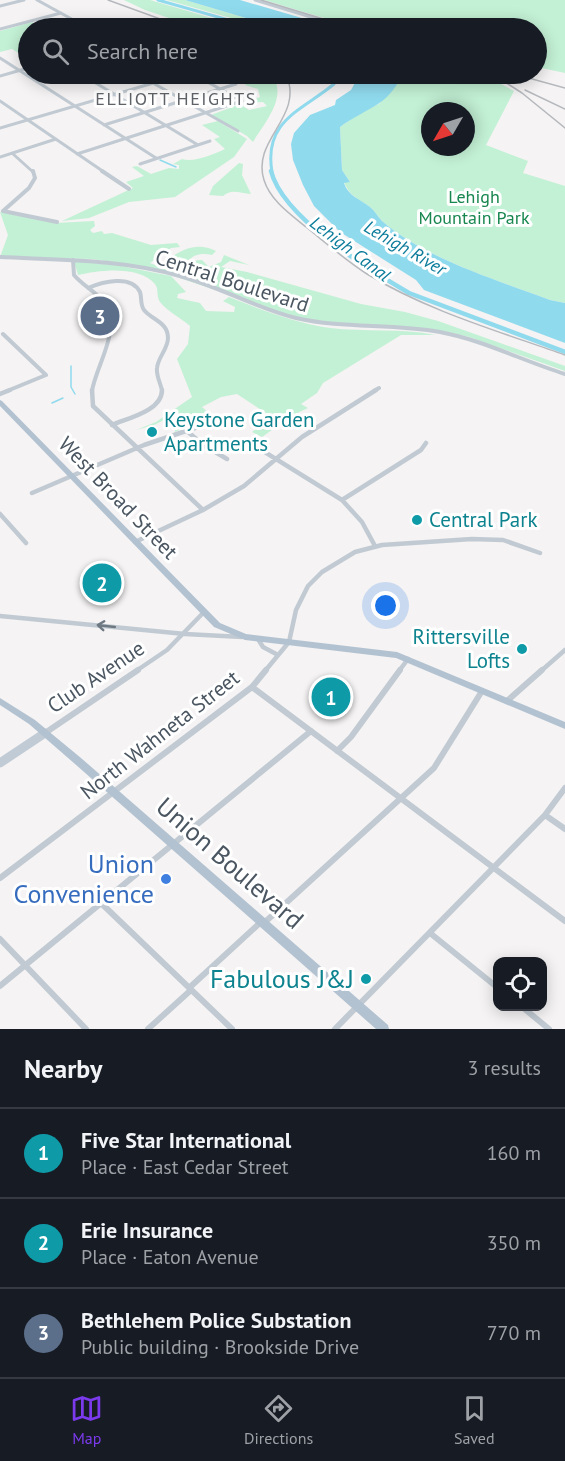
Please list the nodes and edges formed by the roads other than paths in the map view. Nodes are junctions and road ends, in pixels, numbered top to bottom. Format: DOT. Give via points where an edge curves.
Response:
graph roads {
  1 [pos="24,0"];
  2 [pos="37,0"];
  3 [pos="255,0"];
  4 [pos="0,6"];
  5 [pos="61,13"];
  6 [pos="42,18"];
  7 [pos="70,18"];
  8 [pos="314,18"];
  9 [pos="18,24"];
  10 [pos="0,29"];
  11 [pos="0,58"];
  12 [pos="18,70"];
  13 [pos="18,71"];
  14 [pos="0,76"];
  15 [pos="39,84"];
  16 [pos="98,84"];
  17 [pos="149,84"];
  18 [pos="155,84"];
  19 [pos="211,84"];
  20 [pos="236,84"];
  21 [pos="220,89"];
  22 [pos="114,94"];
  23 [pos="183,100"];
  24 [pos="0,101"];
  25 [pos="74,106"];
  26 [pos="145,112"];
  27 [pos="206,113"];
  28 [pos="28,120"];
  29 [pos="104,124"];
  30 [pos="166,125"];
  31 [pos="0,128"];
  32 [pos="238,131"];
  33 [pos="56,139"];
  34 [pos="125,139"];
  35 [pos="210,141"];
  36 [pos="198,145"];
  37 [pos="0,150"];
  38 [pos="9,154"];
  39 [pos="77,154"];
  40 [pos="0,157"];
  41 [pos="156,158"];
  42 [pos="140,164"];
  43 [pos="129,189"];
  44 [pos="1,211"];
  45 [pos="57,222"];
  46 [pos="0,258"];
  47 [pos="73,260"];
  48 [pos="87,288"];
  49 [pos="3,334"];
  50 [pos="565,374"];
  51 [pos="379,388"];
  52 [pos="0,394"];
  53 [pos="0,402"];
  54 [pos="216,421"];
  55 [pos="112,425"];
  56 [pos="188,432"];
  57 [pos="247,441"];
  58 [pos="426,442"];
  59 [pos="138,448"];
  60 [pos="227,459"];
  61 [pos="276,459"];
  62 [pos="72,477"];
  63 [pos="32,493"];
  64 [pos="342,500"];
  65 [pos="202,510"];
  66 [pos="0,514"];
  67 [pos="135,542"];
  68 [pos="26,543"];
  69 [pos="375,546"];
  70 [pos="540,553"];
  71 [pos="207,615"];
  72 [pos="0,616"];
  73 [pos="185,634"];
  74 [pos="245,637"];
  75 [pos="258,639"];
  76 [pos="289,642"];
  77 [pos="565,650"];
  78 [pos="278,655"];
  79 [pos="408,659"];
  80 [pos="252,687"];
  81 [pos="482,691"];
  82 [pos="0,701"];
  83 [pos="507,701"];
  84 [pos="565,726"];
  85 [pos="311,731"];
  86 [pos="45,733"];
  87 [pos="337,751"];
  88 [pos="0,763"];
  89 [pos="565,788"];
  90 [pos="114,792"];
  91 [pos="401,798"];
  92 [pos="545,815"];
  93 [pos="565,829"];
  94 [pos="173,844"];
  95 [pos="494,867"];
  96 [pos="0,878"];
  97 [pos="101,903"];
  98 [pos="565,921"];
  99 [pos="263,922"];
  100 [pos="430,933"];
  101 [pos="0,939"];
  102 [pos="25,965"];
  103 [pos="493,984"];
  104 [pos="0,986"];
  105 [pos="190,989"];
  106 [pos="358,1006"];
  107 [pos="527,1011"];
  108 [pos="86,1029"];
  109 [pos="148,1029"];
  110 [pos="232,1029"];
  111 [pos="335,1029"];
  112 [pos="384,1029"];
  113 [pos="549,1029"];
  1 -- 4 [label="street"];
  2 -- 5 [label="street"];
  3 -- 8 [label="street"];
  5 -- 6 [label="street"];
  5 -- 7 [label="street"];
  9 -- 10 [label="street"];
  11 -- 12 [label="street"];
  13 -- 14 [label="street"];
  15 -- 25 [label="street"];
  16 -- 22 [label="street"];
  17 -- 22 [label="street"];
  18 -- 23 [label="street"];
  19 -- 21 [label="street"];
  20 -- 21 [label="street"];
  21 -- 23 [label="street"];
  21 -- 27 [label="street" via="242,101"];
  22 -- 25 [label="street"];
  22 -- 26 [label="street"];
  23 -- 26 [label="street"];
  23 -- 27 [label="street"];
  24 -- 28 [label="street"];
  25 -- 28 [label="street"];
  25 -- 29 [label="street"];
  26 -- 29 [label="street"];
  26 -- 30 [label="street"];
  27 -- 30 [label="street"];
  27 -- 32 [label="street"];
  28 -- 31 [label="street"];
  28 -- 33 [label="street"];
  29 -- 34 [label="street"];
  30 -- 34 [label="street"];
  30 -- 36 [label="street"];
  33 -- 38 [label="street"];
  33 -- 39 [label="street"];
  34 -- 39 [label="street"];
  34 -- 41 [label="street"];
  35 -- 36 [label="street"];
  36 -- 41 [label="street"];
  37 -- 38 [label="street"];
  38 -- 40 [label="street"];
  38 -- 44 [label="street" via="32,169 35,178"];
  39 -- 43 [label="street"];
  41 -- 42 [label="street"];
  44 -- 45 [label="street"];
  46 -- 47 [label="street, Central Boulevard"];
  47 -- 48 [label="street" via="74,275"];
  47 -- 50 [label="street, Central Boulevard" via="173,274 303,320 454,335"];
  48 -- 55 [label="street" via="105,304 112,323 91,400"];
  48 -- 55 [label="street" via="108,282 132,285 139,291 144,309 161,322 168,336 157,370 160,400"];
  49 -- 52 [label="street" via="46,374"];
  51 -- 61 [label="street" via="302,437"];
  53 -- 62 [label="main road, West Broad Street"];
  54 -- 56 [label="street"];
  55 -- 59 [label="street"];
  56 -- 59 [label="street"];
  56 -- 60 [label="street"];
  57 -- 61 [label="street"];
  58 -- 64 [label="street" via="421,450"];
  59 -- 62 [label="street"];
  59 -- 65 [label="street"];
  61 -- 64 [label="street"];
  61 -- 65 [label="street" via="244,486"];
  62 -- 63 [label="street"];
  62 -- 67 [label="main road, West Broad Street"];
  64 -- 69 [label="street" via="362,522"];
  65 -- 67 [label="street"];
  66 -- 68 [label="street"];
  67 -- 71 [label="main road, West Broad Street"];
  69 -- 70 [label="street, North Wahneta Street" via="489,539"];
  69 -- 76 [label="street, North Wahneta Street" via="338,561 314,579 299,601"];
  71 -- 73 [label="street, Club Avenue"];
  71 -- 74 [label="main road, West Broad Street" via="224,630"];
  73 -- 72 [label="street, one-way"];
  73 -- 74 [label="street"];
  73 -- 86 [label="street, Club Avenue"];
  74 -- 75 [label="main road, West Broad Street"];
  75 -- 76 [label="main road, West Broad Street"];
  75 -- 78 [label="street"];
  76 -- 78 [label="street, North Wahneta Street"];
  76 -- 79 [label="main road, West Broad Street" via="382,652"];
  77 -- 83 [label="street"];
  78 -- 80 [label="street, North Wahneta Street"];
  79 -- 81 [label="main road, West Broad Street"];
  79 -- 87 [label="street"];
  80 -- 85 [label="street"];
  80 -- 90 [label="street, North Wahneta Street"];
  81 -- 83 [label="main road, West Broad Street"];
  81 -- 91 [label="street" via="434,768"];
  82 -- 86 [label="main road, Union Boulevard"];
  83 -- 84 [label="main road, West Broad Street"];
  85 -- 87 [label="street"];
  85 -- 94 [label="street"];
  86 -- 88 [label="street, Club Avenue"];
  86 -- 90 [label="main road, Union Boulevard"];
  87 -- 91 [label="street"];
  89 -- 92 [label="street"];
  90 -- 94 [label="main road, Union Boulevard"];
  90 -- 96 [label="street, North Wahneta Street"];
  91 -- 95 [label="street"];
  91 -- 99 [label="street"];
  92 -- 93 [label="street"];
  92 -- 95 [label="street"];
  94 -- 97 [label="street"];
  94 -- 99 [label="main road, Union Boulevard"];
  95 -- 98 [label="street"];
  95 -- 100 [label="street"];
  97 -- 102 [label="street"];
  97 -- 105 [label="street"];
  99 -- 105 [label="street"];
  99 -- 106 [label="main road, Union Boulevard"];
  100 -- 103 [label="street"];
  100 -- 106 [label="street"];
  101 -- 102 [label="street"];
  102 -- 104 [label="street"];
  102 -- 108 [label="street"];
  105 -- 109 [label="street"];
  105 -- 110 [label="street"];
  106 -- 111 [label="street"];
  106 -- 112 [label="main road, Union Boulevard"];
  107 -- 113 [label="street"];
}
